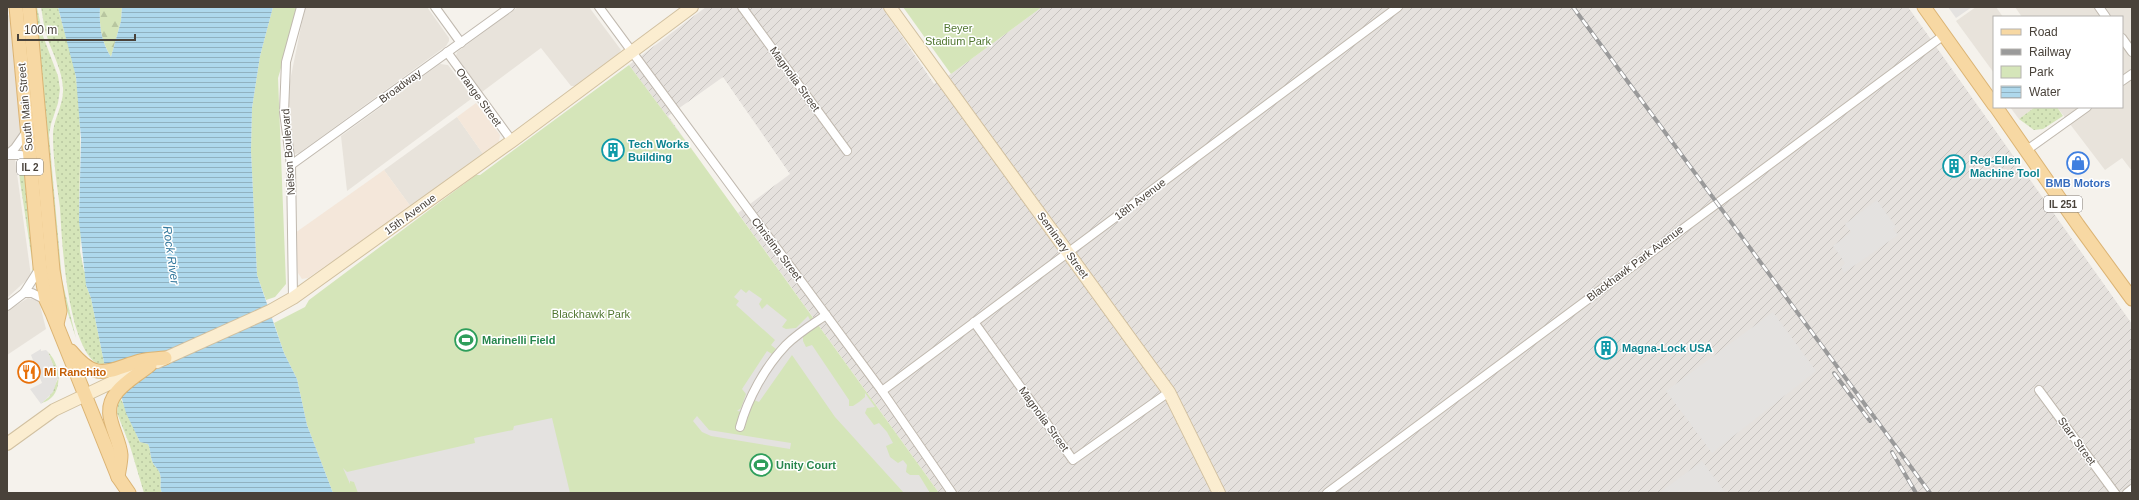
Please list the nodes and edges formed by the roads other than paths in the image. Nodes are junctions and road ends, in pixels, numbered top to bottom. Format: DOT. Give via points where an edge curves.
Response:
graph roads {
  1 [pos="16,7"];
  2 [pos="29,7"];
  3 [pos="301,7"];
  4 [pos="435,7"];
  5 [pos="510,7"];
  6 [pos="599,7"];
  7 [pos="692,7"];
  8 [pos="742,7"];
  9 [pos="890,7"];
  10 [pos="1398,7"];
  11 [pos="1924,7"];
  12 [pos="2099,7"];
  13 [pos="2105,16"];
  14 [pos="1944,35"];
  15 [pos="2123,39"];
  16 [pos="461,42"];
  17 [pos="447,52"];
  18 [pos="2132,52"];
  19 [pos="632,53"];
  20 [pos="2132,74"];
  21 [pos="2123,81"];
  22 [pos="1993,103"];
  23 [pos="1996,108"];
  24 [pos="2086,108"];
  25 [pos="27,130"];
  26 [pos="512,141"];
  27 [pos="2027,150"];
  28 [pos="847,151"];
  29 [pos="30,164"];
  30 [pos="291,165"];
  31 [pos="1068,252"];
  32 [pos="40,267"];
  33 [pos="24,293"];
  34 [pos="293,298"];
  35 [pos="2132,299"];
  36 [pos="46,300"];
  37 [pos="7,306"];
  38 [pos="826,315"];
  39 [pos="974,322"];
  40 [pos="57,324"];
  41 [pos="64,342"];
  42 [pos="165,358"];
  43 [pos="150,365"];
  44 [pos="2039,390"];
  45 [pos="882,391"];
  46 [pos="1169,392"];
  47 [pos="85,394"];
  48 [pos="740,427"];
  49 [pos="7,444"];
  50 [pos="118,476"];
  51 [pos="2132,489"];
  52 [pos="120,493"];
  53 [pos="129,493"];
  54 [pos="952,493"];
  55 [pos="1219,493"];
  56 [pos="1327,493"];
  57 [pos="2115,493"];
  58 [pos="2127,493"];
  1 -- 25 [label="main road, South Main Street / IL 2"];
  2 -- 40 [label="main road, South Main Street / IL 2" via="53,270 60,311"];
  3 -- 30 [label="street, Nelson Boulevard" via="286,62 284,112"];
  4 -- 16 [label="street"];
  5 -- 16 [label="street, Broadway"];
  6 -- 19 [label="street, Christina Street"];
  7 -- 19 [label="main road, 15th Avenue"];
  8 -- 28 [label="street, Magnolia Street"];
  9 -- 31 [label="main road, Seminary Street"];
  10 -- 31 [label="street, 18th Avenue"];
  11 -- 14 [label="main road, IL 251"];
  12 -- 13 [label="street"];
  14 -- 22 [label="main road, IL 251"];
  14 -- 56 [label="street, Blackhawk Park Avenue"];
  15 -- 18 [label="street"];
  16 -- 17 [label="street, Broadway"];
  17 -- 26 [label="street, Orange Street"];
  17 -- 30 [label="street, Broadway"];
  19 -- 26 [label="main road, 15th Avenue"];
  19 -- 38 [label="street, Christina Street"];
  20 -- 21 [label="street"];
  23 -- 27 [label="main road, IL 251"];
  24 -- 27 [label="street"];
  25 -- 29 [label="main road, South Main Street / IL 2"];
  25 -- 29 [label="street" via="7,155 21,155"];
  26 -- 34 [label="main road, 15th Avenue"];
  27 -- 35 [label="main road, IL 251"];
  29 -- 32 [label="main road, South Main Street / IL 2"];
  30 -- 34 [label="street, Nelson Boulevard"];
  31 -- 39 [label="street, 18th Avenue"];
  31 -- 46 [label="main road, Seminary Street"];
  32 -- 33 [label="street"];
  32 -- 36 [label="main road, South Main Street / IL 2"];
  33 -- 36 [label="street" via="32,293"];
  33 -- 37 [label="street"];
  34 -- 42 [label="main road, 15th Avenue" via="270,311"];
  36 -- 40 [label="main road, South Main Street / IL 2"];
  38 -- 45 [label="street, Christina Street"];
  38 -- 48 [label="street" via="786,345 746,404"];
  39 -- 45 [label="street, 18th Avenue"];
  39 -- 46 [label="street, Magnolia Street" via="1073,460"];
  40 -- 41 [label="main road, South Main Street / IL 2"];
  41 -- 42 [label="main road" via="87,367 99,371 110,372 141,361"];
  41 -- 47 [label="main road, South Main Street / IL 2"];
  42 -- 43 [label="main road, 15th Avenue"];
  43 -- 47 [label="main road, 15th Avenue"];
  43 -- 50 [label="main road" via="123,385 112,399 108,410 121,457"];
  44 -- 57 [label="street, Starr Street"];
  45 -- 54 [label="street, Christina Street"];
  46 -- 55 [label="main road, Seminary Street"];
  47 -- 49 [label="main road, 15th Avenue" via="54,410"];
  47 -- 50 [label="main road, South Main Street / IL 2"];
  50 -- 52 [label="main road, South Main Street / IL 2"];
  50 -- 53 [label="main road, South Main Street / IL 2"];
  51 -- 58 [label="street"];
}
